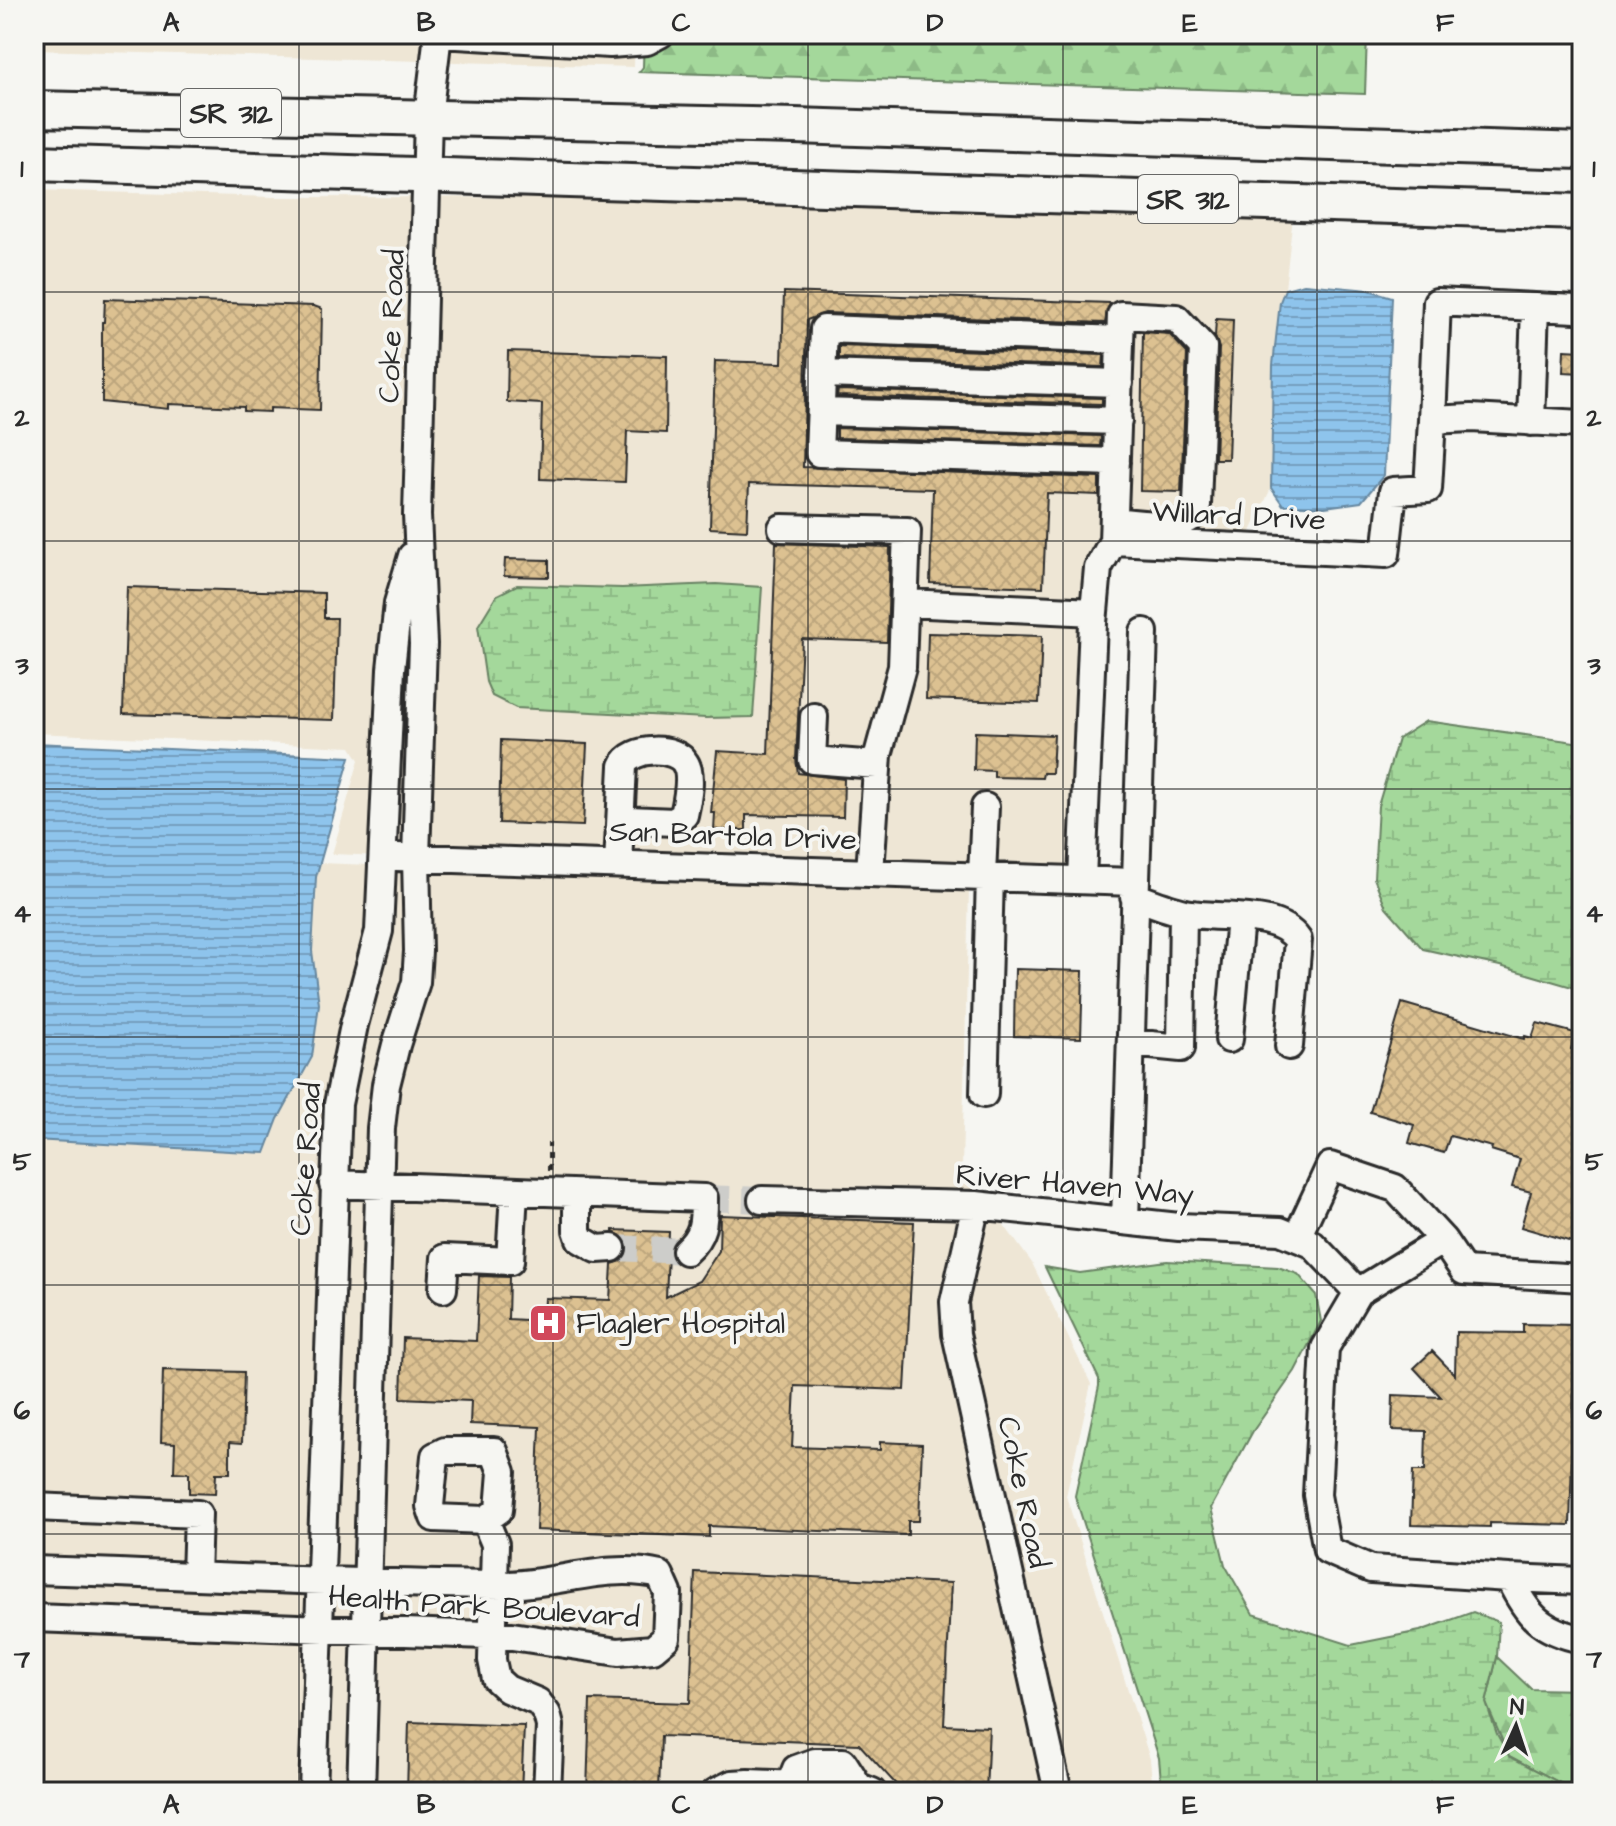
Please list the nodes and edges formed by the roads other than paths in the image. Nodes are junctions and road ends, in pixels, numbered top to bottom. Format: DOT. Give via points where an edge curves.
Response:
graph roads {
  1 [pos="440,34"];
  2 [pos="660,34"];
  3 [pos="34,109"];
  4 [pos="428,117"];
  5 [pos="1582,151"];
  6 [pos="34,163"];
  7 [pos="427,175"];
  8 [pos="1582,212"];
  9 [pos="1535,307"];
  10 [pos="1576,309"];
  11 [pos="1120,340"];
  12 [pos="822,374"];
  13 [pos="1119,383"];
  14 [pos="821,412"];
  15 [pos="1432,420"];
  16 [pos="1118,421"];
  17 [pos="1531,422"];
  18 [pos="1582,424"];
  19 [pos="1116,462"];
  20 [pos="782,528"];
  21 [pos="1114,531"];
  22 [pos="417,538"];
  23 [pos="906,603"];
  24 [pos="1094,612"];
  25 [pos="1144,632"];
  26 [pos="814,717"];
  27 [pos="877,765"];
  28 [pos="985,807"];
  29 [pos="620,835"];
  30 [pos="382,856"];
  31 [pos="416,857"];
  32 [pos="618,864"];
  33 [pos="870,872"];
  34 [pos="986,876"];
  35 [pos="1082,879"];
  36 [pos="1134,889"];
  37 [pos="1183,913"];
  38 [pos="1240,918"];
  39 [pos="1229,1039"];
  40 [pos="1131,1043"];
  41 [pos="1289,1046"];
  42 [pos="984,1094"];
  43 [pos="333,1184"];
  44 [pos="380,1187"];
  45 [pos="514,1192"];
  46 [pos="577,1195"];
  47 [pos="762,1200"];
  48 [pos="976,1205"];
  49 [pos="1125,1220"];
  50 [pos="1297,1237"];
  51 [pos="1443,1240"];
  52 [pos="612,1248"];
  53 [pos="686,1251"];
  54 [pos="1582,1278"];
  55 [pos="443,1289"];
  56 [pos="1358,1292"];
  57 [pos="34,1507"];
  58 [pos="485,1520"];
  59 [pos="34,1570"];
  60 [pos="196,1576"];
  61 [pos="1509,1578"];
  62 [pos="321,1580"];
  63 [pos="368,1581"];
  64 [pos="1582,1581"];
  65 [pos="494,1585"];
  66 [pos="34,1618"];
  67 [pos="319,1628"];
  68 [pos="367,1630"];
  69 [pos="492,1635"];
  70 [pos="1582,1639"];
  71 [pos="789,1788"];
  72 [pos="866,1789"];
  73 [pos="313,1792"];
  74 [pos="361,1792"];
  75 [pos="547,1792"];
  76 [pos="716,1792"];
  77 [pos="1058,1792"];
  1 -- 2 [label="street" via="610,44 647,41"];
  1 -- 4 [label="street, Coke Road"];
  3 -- 4 [label="main road, SR 312"];
  4 -- 5 [label="main road, SR 312"];
  4 -- 7 [label="street, Coke Road"];
  6 -- 7 [label="main road, SR 312"];
  7 -- 8 [label="main road, SR 312"];
  7 -- 22 [label="street, Coke Road"];
  9 -- 10 [label="street"];
  9 -- 15 [label="street" via="1437,302"];
  9 -- 17 [label="street"];
  11 -- 12 [label="street" via="824,329"];
  11 -- 13 [label="street"];
  11 -- 21 [label="street" via="1121,315 1176,318 1203,347 1197,505 1191,517 1168,525"];
  12 -- 13 [label="street"];
  12 -- 14 [label="street"];
  13 -- 16 [label="street"];
  14 -- 16 [label="street"];
  14 -- 19 [label="street" via="819,453"];
  15 -- 17 [label="street"];
  15 -- 21 [label="street, Willard Drive" via="1428,489 1393,491 1386,554"];
  16 -- 19 [label="street"];
  17 -- 18 [label="street"];
  19 -- 21 [label="street"];
  20 -- 23 [label="street" via="907,531"];
  21 -- 24 [label="street, Willard Drive" via="1098,568"];
  22 -- 30 [label="street, Coke Road" via="398,603"];
  22 -- 31 [label="street, Coke Road" via="423,644"];
  23 -- 24 [label="street"];
  23 -- 27 [label="street" via="902,667"];
  24 -- 35 [label="street, Willard Drive"];
  25 -- 36 [label="street"];
  26 -- 27 [label="street" via="812,760"];
  27 -- 33 [label="street"];
  28 -- 34 [label="street"];
  29 -- 32 [label="street"];
  30 -- 31 [label="street, San Bartola Drive"];
  30 -- 43 [label="street, Coke Road" via="379,931 344,1068"];
  31 -- 32 [label="street, San Bartola Drive"];
  31 -- 44 [label="street, Coke Road" via="416,982 386,1085"];
  32 -- 33 [label="street, San Bartola Drive"];
  33 -- 34 [label="street, San Bartola Drive"];
  34 -- 35 [label="street, San Bartola Drive"];
  34 -- 42 [label="street"];
  35 -- 36 [label="street, San Bartola Drive"];
  36 -- 37 [label="street, San Bartola Drive"];
  36 -- 40 [label="street"];
  37 -- 38 [label="street, San Bartola Drive"];
  37 -- 40 [label="street" via="1181,1048"];
  38 -- 39 [label="street"];
  38 -- 41 [label="street, San Bartola Drive" via="1274,921 1298,940"];
  40 -- 49 [label="street"];
  43 -- 44 [label="street"];
  43 -- 62 [label="street, Coke Road"];
  44 -- 45 [label="street"];
  44 -- 63 [label="street, Coke Road"];
  45 -- 46 [label="street"];
  45 -- 55 [label="street" via="510,1261 445,1258"];
  46 -- 52 [label="street" via="580,1239 597,1249"];
  46 -- 53 [label="street" via="704,1198 704,1225"];
  47 -- 48 [label="street, River Haven Way"];
  48 -- 49 [label="street, River Haven Way"];
  48 -- 77 [label="street, Coke Road" via="954,1302 956,1334"];
  49 -- 50 [label="street, River Haven Way" via="1280,1231"];
  50 -- 51 [label="street" via="1330,1166 1395,1188"];
  50 -- 56 [label="street, River Haven Way" via="1312,1244"];
  51 -- 54 [label="street" via="1464,1271"];
  51 -- 56 [label="street"];
  56 -- 61 [label="street" via="1325,1348 1317,1495 1327,1550 1371,1569"];
  57 -- 60 [label="street" via="198,1514"];
  58 -- 65 [label="street" via="495,1544"];
  59 -- 60 [label="street, Health Park Boulevard"];
  60 -- 62 [label="street, Health Park Boulevard"];
  61 -- 64 [label="street"];
  61 -- 70 [label="street" via="1523,1606 1544,1628"];
  62 -- 63 [label="street, Health Park Boulevard"];
  62 -- 67 [label="street, Coke Road"];
  63 -- 65 [label="street, Health Park Boulevard"];
  63 -- 68 [label="street, Coke Road"];
  65 -- 69 [label="street"];
  65 -- 69 [label="street, Health Park Boulevard" via="638,1570 660,1575 668,1593 666,1638 653,1649 618,1652"];
  66 -- 67 [label="street, Health Park Boulevard"];
  67 -- 68 [label="street, Health Park Boulevard"];
  67 -- 73 [label="street, Coke Road"];
  68 -- 69 [label="street, Health Park Boulevard"];
  68 -- 74 [label="street, Coke Road"];
  69 -- 75 [label="street" via="496,1679 538,1702 547,1714"];
  71 -- 72 [label="street"];
  71 -- 76 [label="street" via="732,1784"];
}
